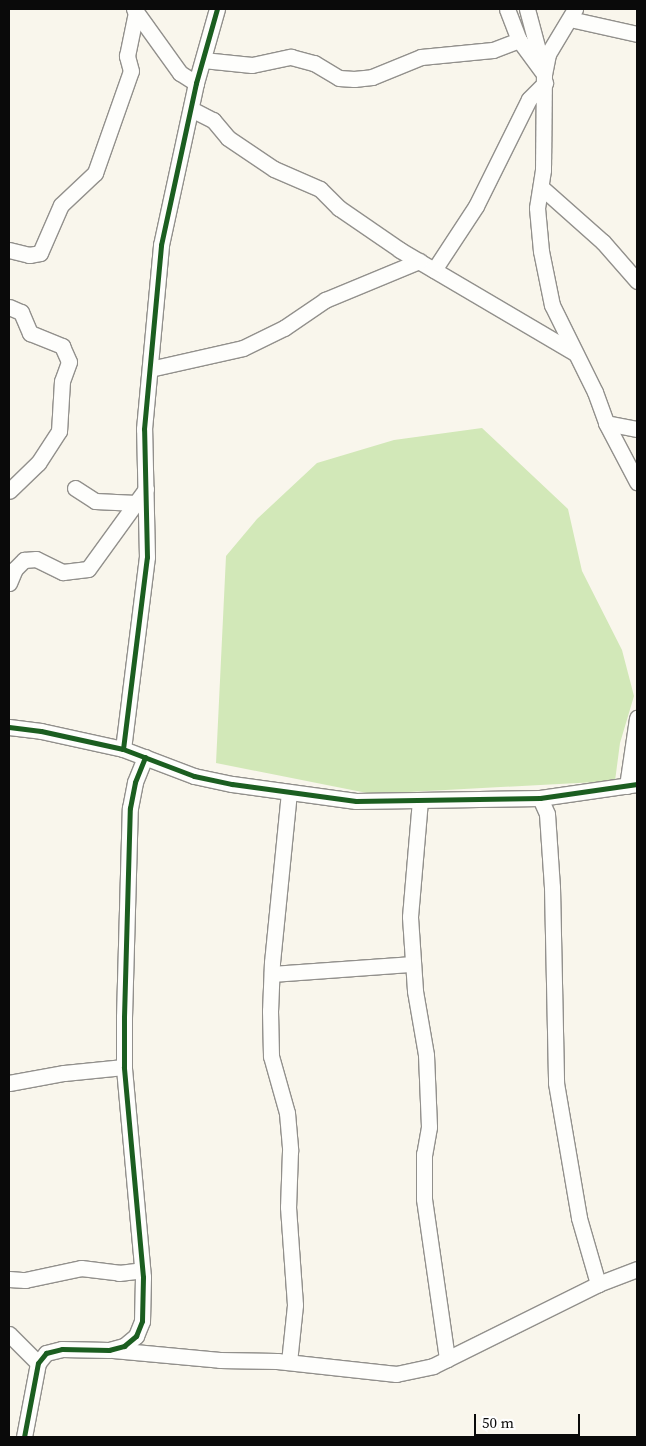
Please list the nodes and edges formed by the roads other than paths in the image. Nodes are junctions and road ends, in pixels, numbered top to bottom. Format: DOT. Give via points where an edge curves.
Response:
graph roads {
  1 [pos="217,9"];
  2 [pos="507,9"];
  3 [pos="527,9"];
  4 [pos="135,10"];
  5 [pos="573,14"];
  6 [pos="637,34"];
  7 [pos="519,40"];
  8 [pos="203,60"];
  9 [pos="544,79"];
  10 [pos="196,83"];
  11 [pos="191,109"];
  12 [pos="541,187"];
  13 [pos="9,250"];
  14 [pos="419,261"];
  15 [pos="434,270"];
  16 [pos="637,281"];
  17 [pos="9,307"];
  18 [pos="575,352"];
  19 [pos="150,369"];
  20 [pos="606,423"];
  21 [pos="637,429"];
  22 [pos="637,482"];
  23 [pos="75,488"];
  24 [pos="146,489"];
  25 [pos="9,491"];
  26 [pos="136,503"];
  27 [pos="9,583"];
  28 [pos="637,718"];
  29 [pos="9,727"];
  30 [pos="124,749"];
  31 [pos="145,757"];
  32 [pos="632,785"];
  33 [pos="289,792"];
  34 [pos="540,798"];
  35 [pos="420,800"];
  36 [pos="413,964"];
  37 [pos="272,974"];
  38 [pos="124,1067"];
  39 [pos="9,1083"];
  40 [pos="637,1269"];
  41 [pos="142,1270"];
  42 [pos="9,1279"];
  43 [pos="598,1284"];
  44 [pos="9,1334"];
  45 [pos="109,1350"];
  46 [pos="448,1359"];
  47 [pos="289,1362"];
  48 [pos="38,1363"];
  49 [pos="24,1437"];
  1 -- 8 [label="street"];
  2 -- 7 [label="street"];
  3 -- 9 [label="street"];
  4 -- 10 [label="street" via="180,73"];
  4 -- 13 [label="street" via="127,56 131,71 95,173 61,205 40,253 29,255"];
  5 -- 6 [label="street"];
  5 -- 9 [label="street" via="548,54"];
  7 -- 8 [label="street" via="492,50 421,57 372,77 354,79 339,78 314,63 291,57 252,65"];
  7 -- 9 [label="street"];
  8 -- 10 [label="street"];
  9 -- 12 [label="street"];
  9 -- 15 [label="street" via="529,99 476,206"];
  10 -- 11 [label="street"];
  11 -- 14 [label="street" via="213,120 228,138 274,169 320,189 338,208"];
  11 -- 19 [label="street" via="162,245"];
  12 -- 16 [label="street" via="603,242"];
  12 -- 18 [label="street" via="537,215 544,278 552,305"];
  14 -- 15 [label="street"];
  14 -- 19 [label="street" via="325,300 284,328 243,348"];
  15 -- 18 [label="street"];
  17 -- 25 [label="street" via="21,312 30,333 62,346 70,362 62,381 60,431 38,463"];
  18 -- 20 [label="street"];
  19 -- 24 [label="street" via="144,429"];
  20 -- 21 [label="street"];
  20 -- 22 [label="street"];
  23 -- 26 [label="street" via="95,501"];
  24 -- 26 [label="street"];
  24 -- 30 [label="street" via="147,558"];
  26 -- 27 [label="street" via="88,569 63,572 36,559 24,560 15,568"];
  28 -- 32 [label="street"];
  29 -- 30 [label="street" via="41,730"];
  30 -- 31 [label="street"];
  31 -- 33 [label="street" via="194,776"];
  31 -- 38 [label="street" via="135,782 130,808"];
  32 -- 34 [label="street"];
  33 -- 35 [label="street" via="356,801"];
  33 -- 37 [label="street"];
  34 -- 35 [label="street"];
  34 -- 43 [label="street" via="546,814 552,887 556,1083 579,1218"];
  35 -- 36 [label="street" via="410,917"];
  36 -- 37 [label="street"];
  36 -- 46 [label="street" via="426,1055 429,1128 424,1154 424,1199"];
  37 -- 47 [label="street" via="271,1056 287,1113 290,1151 288,1207 295,1305"];
  38 -- 39 [label="street"];
  38 -- 41 [label="street"];
  40 -- 43 [label="street"];
  41 -- 42 [label="street" via="119,1273 81,1268 25,1280"];
  41 -- 45 [label="street" via="144,1307 136,1336 124,1346"];
  43 -- 46 [label="street"];
  44 -- 48 [label="street"];
  45 -- 47 [label="street" via="220,1360"];
  45 -- 48 [label="street" via="54,1350 46,1352"];
  46 -- 47 [label="street" via="396,1374"];
  48 -- 49 [label="street"];
}
